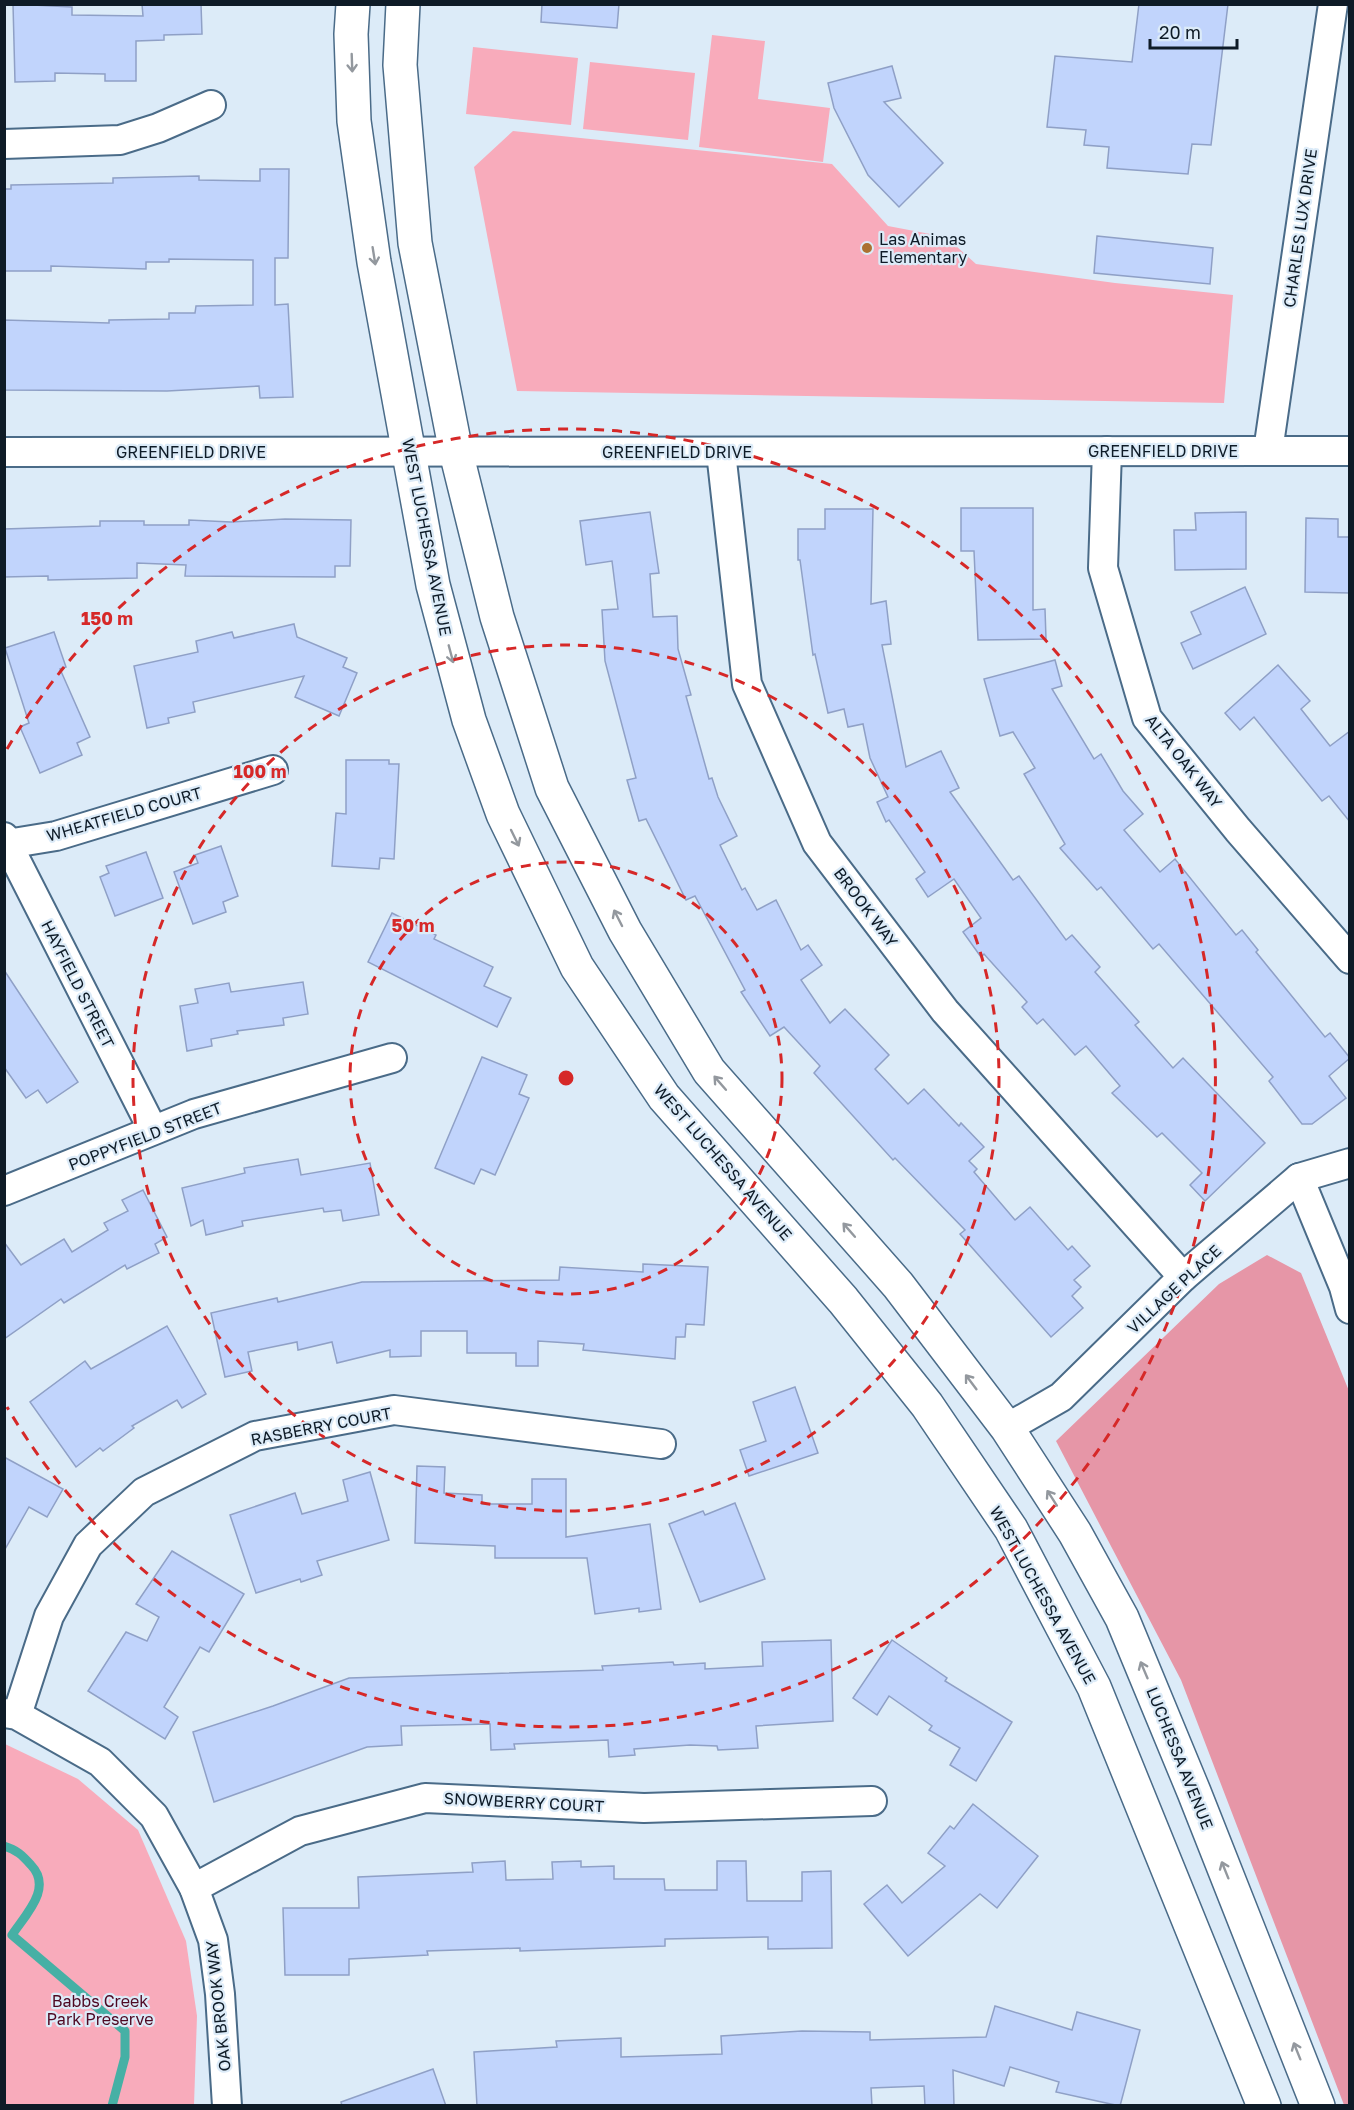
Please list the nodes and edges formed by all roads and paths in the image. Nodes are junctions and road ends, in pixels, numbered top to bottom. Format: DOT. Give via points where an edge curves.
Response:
graph roads {
  1 [pos="353,4"];
  2 [pos="403,4"];
  3 [pos="1333,4"];
  4 [pos="211,105"];
  5 [pos="4,144"];
  6 [pos="1107,451"];
  7 [pos="1268,451"];
  8 [pos="1350,451"];
  9 [pos="4,452"];
  10 [pos="409,452"];
  11 [pos="456,452"];
  12 [pos="721,452"];
  13 [pos="273,770"];
  14 [pos="6,841"];
  15 [pos="1350,958"];
  16 [pos="392,1058"];
  17 [pos="153,1130"];
  18 [pos="1350,1163"];
  19 [pos="1299,1179"];
  20 [pos="4,1191"];
  21 [pos="1183,1278"];
  22 [pos="1350,1309"];
  23 [pos="1007,1428"];
  24 [pos="662,1444"];
  25 [pos="11,1714"];
  26 [pos="872,1801"];
  27 [pos="194,1888"];
  28 [pos="226,2106"];
  29 [pos="1264,2106"];
  30 [pos="1318,2106"];
  1 -- 10 [label="street, WEST LUCHESSA AVENUE, one-way" via="354,121 374,262"];
  2 -- 11 [label="street" via="400,64 415,243"];
  3 -- 7 [label="street, CHARLES LUX DRIVE"];
  4 -- 5 [label="street" via="158,129 120,140"];
  6 -- 7 [label="street, GREENFIELD DRIVE"];
  6 -- 12 [label="street, GREENFIELD DRIVE"];
  6 -- 15 [label="street, ALTA OAK WAY" via="1103,568 1147,718"];
  7 -- 8 [label="street, GREENFIELD DRIVE"];
  9 -- 10 [label="street, GREENFIELD DRIVE"];
  10 -- 11 [label="street, GREENFIELD DRIVE"];
  10 -- 29 [label="street, WEST LUCHESSA AVENUE, one-way" via="433,585 469,720 504,814 577,967 664,1097 843,1300 927,1405 1011,1529 1094,1687"];
  11 -- 12 [label="street, GREENFIELD DRIVE"];
  23 -- 11 [label="street, one-way" via="898,1285 710,1071 625,931 552,788 497,616"];
  12 -- 21 [label="street, BROOK WAY" via="747,684 817,843 945,1011"];
  13 -- 14 [label="street, WHEATFIELD COURT" via="56,836"];
  14 -- 17 [label="street, HAYFIELD STREET"];
  16 -- 17 [label="street, POPPYFIELD STREET" via="194,1114"];
  17 -- 20 [label="street, POPPYFIELD STREET"];
  18 -- 19 [label="street, VILLAGE PLACE"];
  19 -- 21 [label="street, VILLAGE PLACE"];
  19 -- 22 [label="street"];
  21 -- 23 [label="street, VILLAGE PLACE" via="1061,1396"];
  30 -- 23 [label="street, LUCHESSA AVENUE, one-way" via="1122,1618 1075,1533"];
  24 -- 25 [label="street, RASBERRY COURT" via="394,1410 255,1436 144,1492 88,1545 49,1616"];
  25 -- 27 [label="street, OAK BROOK WAY" via="100,1762 154,1816"];
  26 -- 27 [label="street, SNOWBERRY COURT" via="644,1808 425,1798 300,1831"];
  27 -- 28 [label="street, OAK BROOK WAY" via="213,1940"];
}
